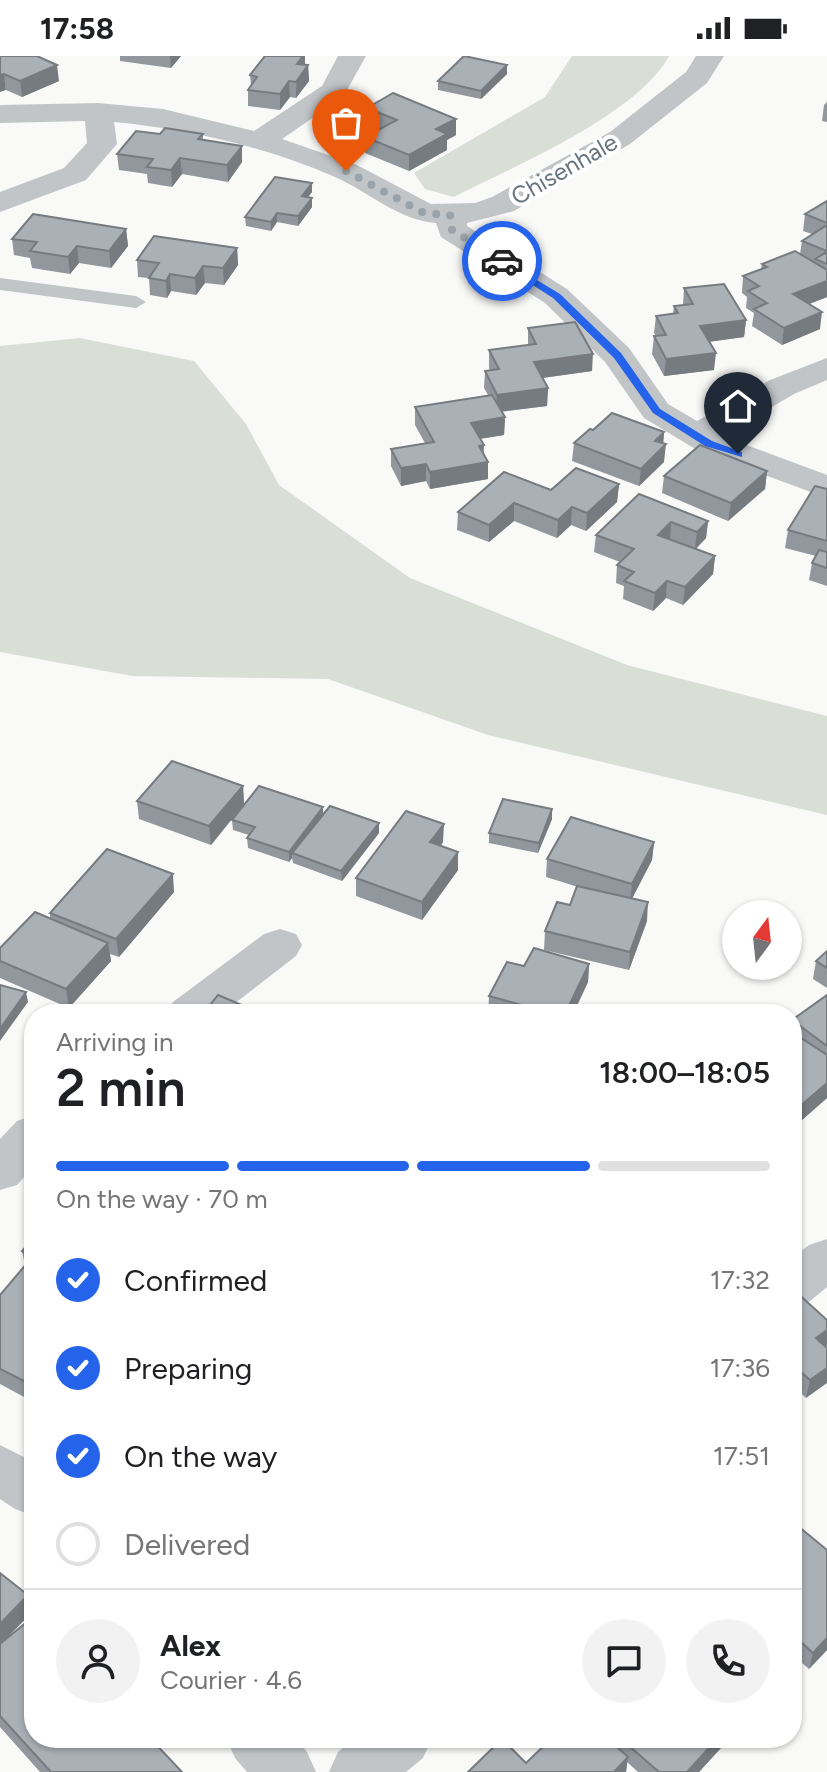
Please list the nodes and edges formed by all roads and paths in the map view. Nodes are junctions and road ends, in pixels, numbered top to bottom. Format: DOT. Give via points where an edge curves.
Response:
graph roads {
  1 [pos="352,56"];
  2 [pos="710,56"];
  3 [pos="98,112"];
  4 [pos="0,114"];
  5 [pos="259,141"];
  6 [pos="0,203"];
  7 [pos="450,215"];
  8 [pos="0,284"];
  9 [pos="136,302"];
  10 [pos="827,368"];
  11 [pos="696,436"];
  12 [pos="827,487"];
  13 [pos="280,945"];
  14 [pos="202,1004"];
  15 [pos="24,1145"];
  16 [pos="0,1171"];
  17 [pos="827,1259"];
  18 [pos="802,1278"];
  19 [pos="0,1469"];
  20 [pos="24,1485"];
  21 [pos="265,1748"];
  22 [pos="389,1748"];
  23 [pos="286,1772"];
  24 [pos="359,1772"];
  1 -- 5 [label="street" via="333,91"];
  2 -- 7 [label="street, Chisenhale" via="697,77 620,138 503,204"];
  3 -- 4 [label="street, Chisenhale"];
  3 -- 5 [label="street, Chisenhale" via="163,118"];
  3 -- 6 [label="street" via="102,144 75,174"];
  5 -- 7 [label="street, Chisenhale" via="346,171 424,213"];
  7 -- 11 [label="street" via="452,230 556,296 617,355 656,411"];
  8 -- 9 [label="lane"];
  10 -- 11 [label="street"];
  11 -- 12 [label="street"];
  13 -- 14 [label="street"];
  15 -- 16 [label="street"];
  17 -- 18 [label="street"];
  19 -- 20 [label="street"];
  21 -- 23 [label="street"];
  22 -- 24 [label="street"];
}
